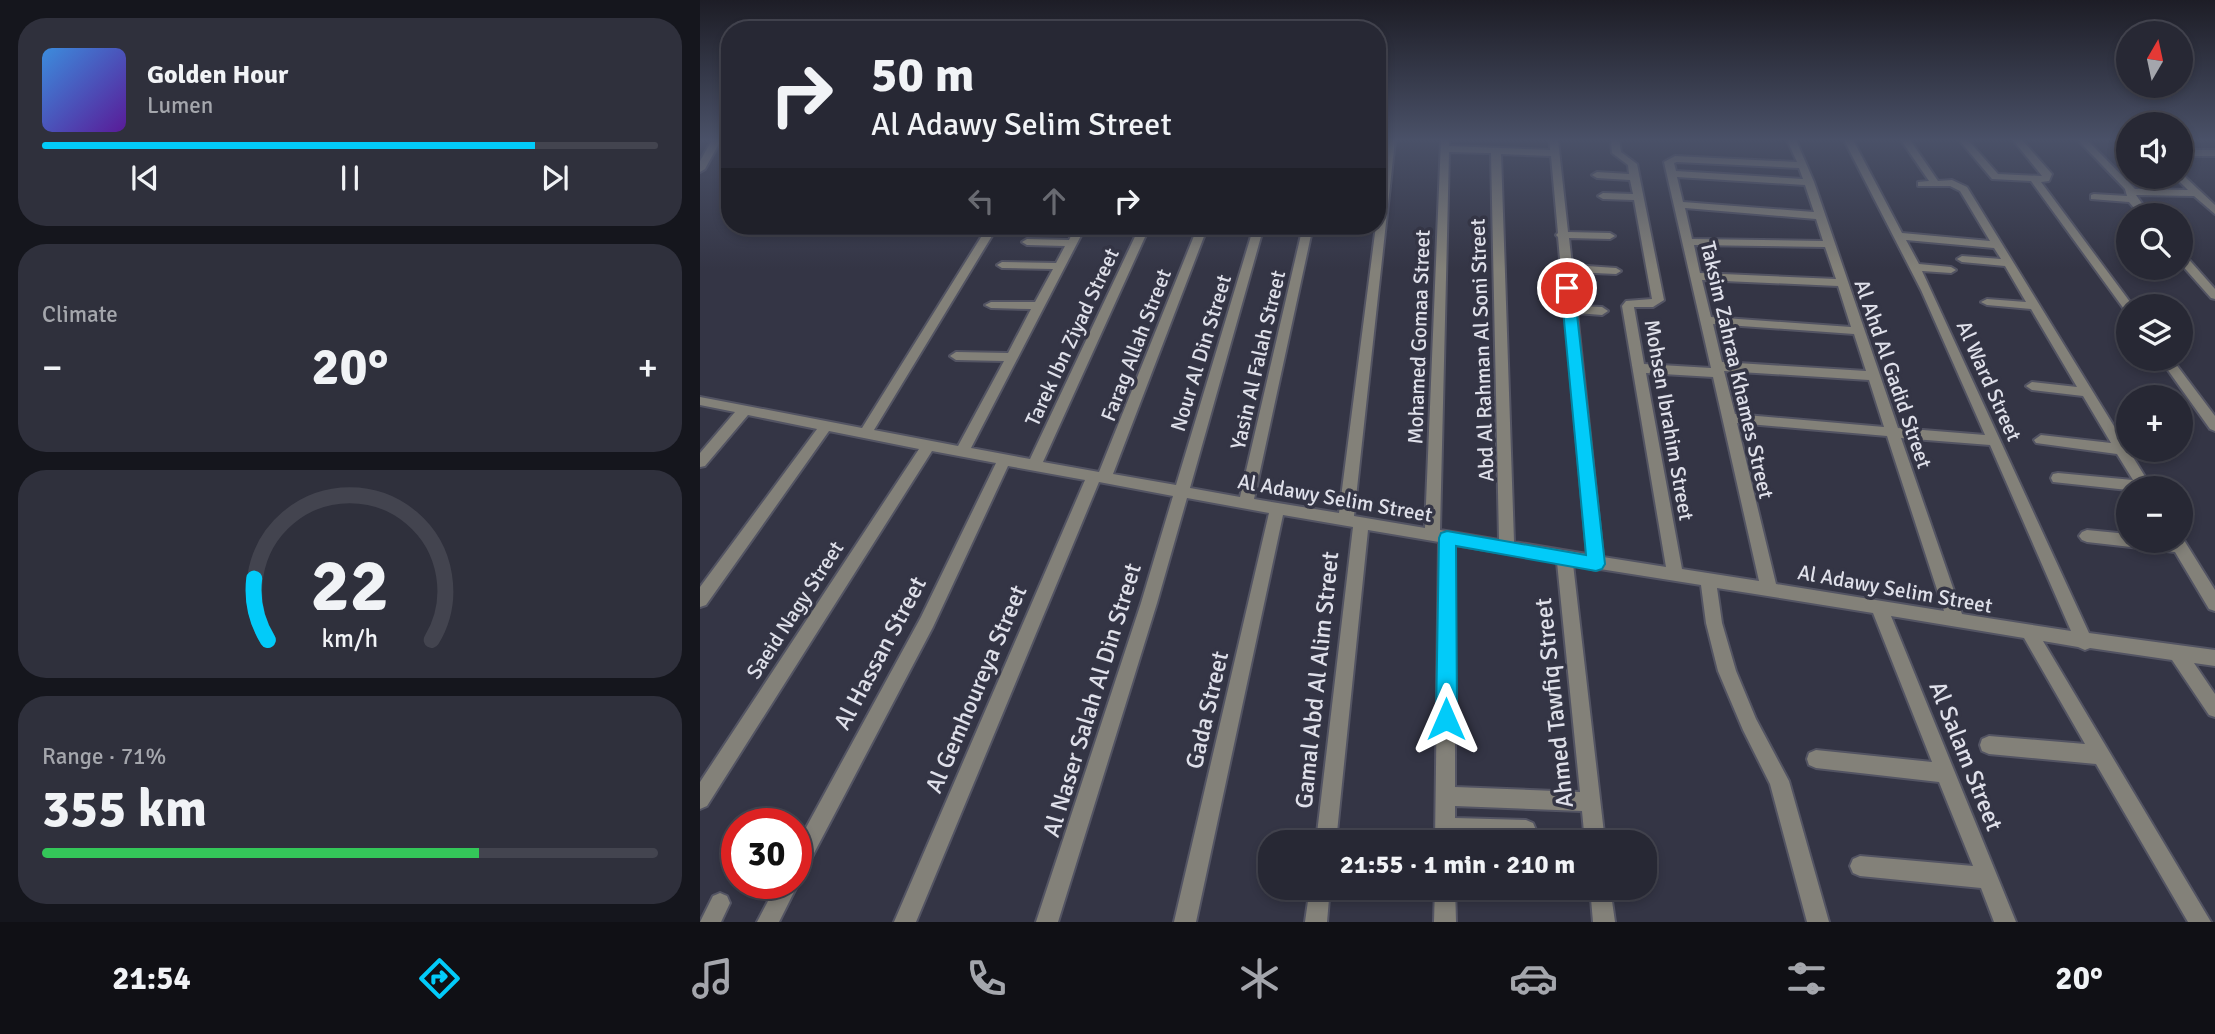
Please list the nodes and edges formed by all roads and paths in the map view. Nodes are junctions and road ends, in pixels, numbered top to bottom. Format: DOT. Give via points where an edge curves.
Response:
graph roads {
  1 [pos="1445,183"];
  2 [pos="1497,183"];
  3 [pos="1557,183"];
  4 [pos="1635,183"];
  5 [pos="1675,183"];
  6 [pos="1810,183"];
  7 [pos="1871,183"];
  8 [pos="1935,183"];
  9 [pos="1952,183"];
  10 [pos="2037,183"];
  11 [pos="2126,183"];
  12 [pos="1921,184"];
  13 [pos="2193,189"];
  14 [pos="2197,193"];
  15 [pos="2132,195"];
  16 [pos="1603,196"];
  17 [pos="1638,197"];
  18 [pos="2094,197"];
  19 [pos="2137,203"];
  20 [pos="1679,205"];
  21 [pos="2215,211"];
  22 [pos="1820,216"];
  23 [pos="987,235"];
  24 [pos="1076,235"];
  25 [pos="1141,235"];
  26 [pos="1199,235"];
  27 [pos="1256,235"];
  28 [pos="1306,235"];
  29 [pos="1382,235"];
  30 [pos="1561,235"];
  31 [pos="1610,236"];
  32 [pos="1899,236"];
  33 [pos="1027,242"];
  34 [pos="1688,242"];
  35 [pos="1072,243"];
  36 [pos="1829,244"];
  37 [pos="1998,245"];
  38 [pos="1962,259"];
  39 [pos="2009,263"];
  40 [pos="1002,265"];
  41 [pos="1059,266"];
  42 [pos="1915,267"];
  43 [pos="1565,268"];
  44 [pos="1951,270"];
  45 [pos="1616,271"];
  46 [pos="2193,271"];
  47 [pos="1696,276"];
  48 [pos="1842,283"];
  49 [pos="2118,294"];
  50 [pos="2215,296"];
  51 [pos="1987,302"];
  52 [pos="992,305"];
  53 [pos="1038,306"];
  54 [pos="2035,306"];
  55 [pos="1569,309"];
  56 [pos="1602,311"];
  57 [pos="1706,320"];
  58 [pos="1857,331"];
  59 [pos="956,356"];
  60 [pos="1012,357"];
  61 [pos="1639,368"];
  62 [pos="1718,370"];
  63 [pos="2175,371"];
  64 [pos="1873,376"];
  65 [pos="2032,386"];
  66 [pos="2086,392"];
  67 [pos="700,401"];
  68 [pos="745,410"];
  69 [pos="1729,418"];
  70 [pos="826,426"];
  71 [pos="2215,426"];
  72 [pos="1891,430"];
  73 [pos="866,433"];
  74 [pos="2041,440"];
  75 [pos="1995,441"];
  76 [pos="2116,441"];
  77 [pos="928,446"];
  78 [pos="2116,448"];
  79 [pos="962,453"];
  80 [pos="1004,460"];
  81 [pos="700,462"];
  82 [pos="1034,466"];
  83 [pos="1099,477"];
  84 [pos="2058,478"];
  85 [pos="2116,484"];
  86 [pos="1180,491"];
  87 [pos="1246,503"];
  88 [pos="1277,509"];
  89 [pos="1354,522"];
  90 [pos="2087,536"];
  91 [pos="1440,537"];
  92 [pos="2116,539"];
  93 [pos="1507,548"];
  94 [pos="2184,553"];
  95 [pos="1564,558"];
  96 [pos="1596,564"];
  97 [pos="1675,575"];
  98 [pos="1708,580"];
  99 [pos="1769,589"];
  100 [pos="700,600"];
  101 [pos="2215,604"];
  102 [pos="1880,609"];
  103 [pos="1956,621"];
  104 [pos="2030,634"];
  105 [pos="2085,643"];
  106 [pos="2177,653"];
  107 [pos="2215,657"];
  108 [pos="2215,709"];
  109 [pos="1989,745"];
  110 [pos="2102,755"];
  111 [pos="1816,759"];
  112 [pos="1946,773"];
  113 [pos="1446,796"];
  114 [pos="700,799"];
  115 [pos="1591,803"];
  116 [pos="1327,830"];
  117 [pos="1445,830"];
  118 [pos="1594,830"];
  119 [pos="812,837"];
  120 [pos="1860,866"];
  121 [pos="1988,878"];
  122 [pos="780,899"];
  123 [pos="1319,900"];
  124 [pos="1445,900"];
  125 [pos="1601,900"];
  126 [pos="720,903"];
  127 [pos="710,922"];
  128 [pos="768,922"];
  129 [pos="905,922"];
  130 [pos="1047,922"];
  131 [pos="1185,922"];
  132 [pos="1316,922"];
  133 [pos="1445,922"];
  134 [pos="1604,922"];
  135 [pos="1818,922"];
  136 [pos="2006,922"];
  137 [pos="2200,922"];
  1 -- 91 [label="street, Mohamed Gomaa Street"];
  2 -- 93 [label="street, Abd Al Rahman Al Soni Street"];
  3 -- 30 [label="street"];
  4 -- 17 [label="street"];
  5 -- 20 [label="street, Taksim Zahraa Khames Street"];
  6 -- 22 [label="street, Al Ahd Al Gadid Street"];
  7 -- 32 [label="street, Al Ward Street"];
  8 -- 12 [label="street"];
  9 -- 37 [label="street" via="1962,187"];
  10 -- 49 [label="street"];
  11 -- 15 [label="street"];
  13 -- 14 [label="street"];
  14 -- 15 [label="street"];
  14 -- 21 [label="street"];
  15 -- 18 [label="street"];
  15 -- 19 [label="street"];
  16 -- 17 [label="street"];
  17 -- 61 [label="street, Mohsen Ibrahim Street" via="1657,299 1655,303 1628,305"];
  20 -- 22 [label="street"];
  20 -- 34 [label="street, Taksim Zahraa Khames Street"];
  22 -- 36 [label="street, Al Ahd Al Gadid Street"];
  23 -- 73 [label="street"];
  24 -- 35 [label="street"];
  25 -- 82 [label="street, Tarek Ibn Ziyad Street"];
  26 -- 83 [label="street, Farag Allah Street"];
  27 -- 86 [label="street, Nour Al Din Street"];
  28 -- 87 [label="street, Yasin Al Falah Street"];
  29 -- 89 [label="street, Gamal Abd Al Alim Street"];
  30 -- 31 [label="street"];
  30 -- 43 [label="street"];
  32 -- 37 [label="street"];
  32 -- 42 [label="street, Al Ward Street"];
  33 -- 35 [label="street"];
  34 -- 36 [label="street"];
  34 -- 47 [label="street, Taksim Zahraa Khames Street"];
  35 -- 41 [label="street"];
  36 -- 48 [label="street, Al Ahd Al Gadid Street"];
  37 -- 39 [label="street"];
  38 -- 39 [label="street"];
  39 -- 54 [label="street"];
  40 -- 41 [label="street"];
  41 -- 53 [label="street"];
  42 -- 44 [label="street"];
  42 -- 75 [label="street, Al Ward Street"];
  43 -- 45 [label="street"];
  43 -- 55 [label="street"];
  46 -- 50 [label="street"];
  47 -- 48 [label="street"];
  47 -- 57 [label="street, Taksim Zahraa Khames Street"];
  48 -- 58 [label="street, Al Ahd Al Gadid Street"];
  51 -- 54 [label="street"];
  52 -- 53 [label="street"];
  53 -- 60 [label="street"];
  54 -- 66 [label="street"];
  55 -- 56 [label="street"];
  55 -- 96 [label="street"];
  57 -- 58 [label="street"];
  57 -- 62 [label="street, Taksim Zahraa Khames Street"];
  58 -- 64 [label="street, Al Ahd Al Gadid Street"];
  59 -- 60 [label="street"];
  60 -- 79 [label="street"];
  61 -- 62 [label="street"];
  61 -- 97 [label="street, Mohsen Ibrahim Street"];
  62 -- 64 [label="street"];
  62 -- 69 [label="street, Taksim Zahraa Khames Street"];
  63 -- 71 [label="street"];
  64 -- 72 [label="street, Al Ahd Al Gadid Street"];
  65 -- 66 [label="street"];
  66 -- 76 [label="street"];
  67 -- 68 [label="street, Al Adawy Selim Street"];
  68 -- 70 [label="street, Al Adawy Selim Street"];
  68 -- 81 [label="street"];
  69 -- 72 [label="street"];
  69 -- 99 [label="street, Taksim Zahraa Khames Street"];
  70 -- 73 [label="street, Al Adawy Selim Street"];
  70 -- 100 [label="street"];
  72 -- 75 [label="street"];
  72 -- 103 [label="street, Al Ahd Al Gadid Street"];
  73 -- 77 [label="street, Al Adawy Selim Street"];
  74 -- 78 [label="street"];
  75 -- 105 [label="street, Al Ward Street"];
  77 -- 79 [label="street, Al Adawy Selim Street"];
  77 -- 114 [label="street, Saeid Nagy Street"];
  79 -- 80 [label="street, Al Adawy Selim Street"];
  80 -- 82 [label="street, Al Adawy Selim Street"];
  80 -- 119 [label="street, Al Hassan Street" via="927,622"];
  82 -- 83 [label="street, Al Adawy Selim Street"];
  83 -- 86 [label="street, Al Adawy Selim Street"];
  83 -- 129 [label="street, Al Gemhoureya Street"];
  84 -- 85 [label="street"];
  86 -- 87 [label="street, Al Adawy Selim Street"];
  86 -- 130 [label="street, Al Naser Salah Al Din Street"];
  87 -- 88 [label="street, Al Adawy Selim Street"];
  88 -- 89 [label="street, Al Adawy Selim Street"];
  88 -- 131 [label="street, Gada Street"];
  89 -- 91 [label="street, Al Adawy Selim Street"];
  89 -- 116 [label="street, Gamal Abd Al Alim Street"];
  90 -- 92 [label="street"];
  91 -- 93 [label="street, Al Adawy Selim Street"];
  91 -- 113 [label="street, Mohamed Gomaa Street"];
  93 -- 95 [label="street, Al Adawy Selim Street"];
  94 -- 101 [label="street"];
  95 -- 96 [label="street, Al Adawy Selim Street"];
  95 -- 115 [label="street, Ahmed Tawfiq Street"];
  96 -- 97 [label="street, Al Adawy Selim Street"];
  97 -- 98 [label="street, Al Adawy Selim Street"];
  98 -- 99 [label="street, Al Adawy Selim Street"];
  98 -- 135 [label="street" via="1727,671 1779,781"];
  99 -- 102 [label="street, Al Adawy Selim Street"];
  102 -- 103 [label="street, Al Adawy Selim Street"];
  102 -- 112 [label="street, Al Salam Street"];
  103 -- 104 [label="street, Al Adawy Selim Street"];
  104 -- 105 [label="street, Al Adawy Selim Street"];
  104 -- 110 [label="street"];
  105 -- 106 [label="street, Al Adawy Selim Street"];
  106 -- 107 [label="street, Al Adawy Selim Street"];
  106 -- 108 [label="street"];
  109 -- 110 [label="street"];
  110 -- 137 [label="street"];
  111 -- 112 [label="street"];
  112 -- 121 [label="street, Al Salam Street"];
  113 -- 115 [label="street"];
  113 -- 117 [label="street, Mohamed Gomaa Street"];
  115 -- 118 [label="street, Ahmed Tawfiq Street"];
  120 -- 121 [label="street"];
  121 -- 136 [label="street, Al Salam Street"];
  122 -- 128 [label="street"];
  123 -- 132 [label="street"];
  124 -- 133 [label="street"];
  125 -- 134 [label="street"];
  126 -- 127 [label="street"];
}
